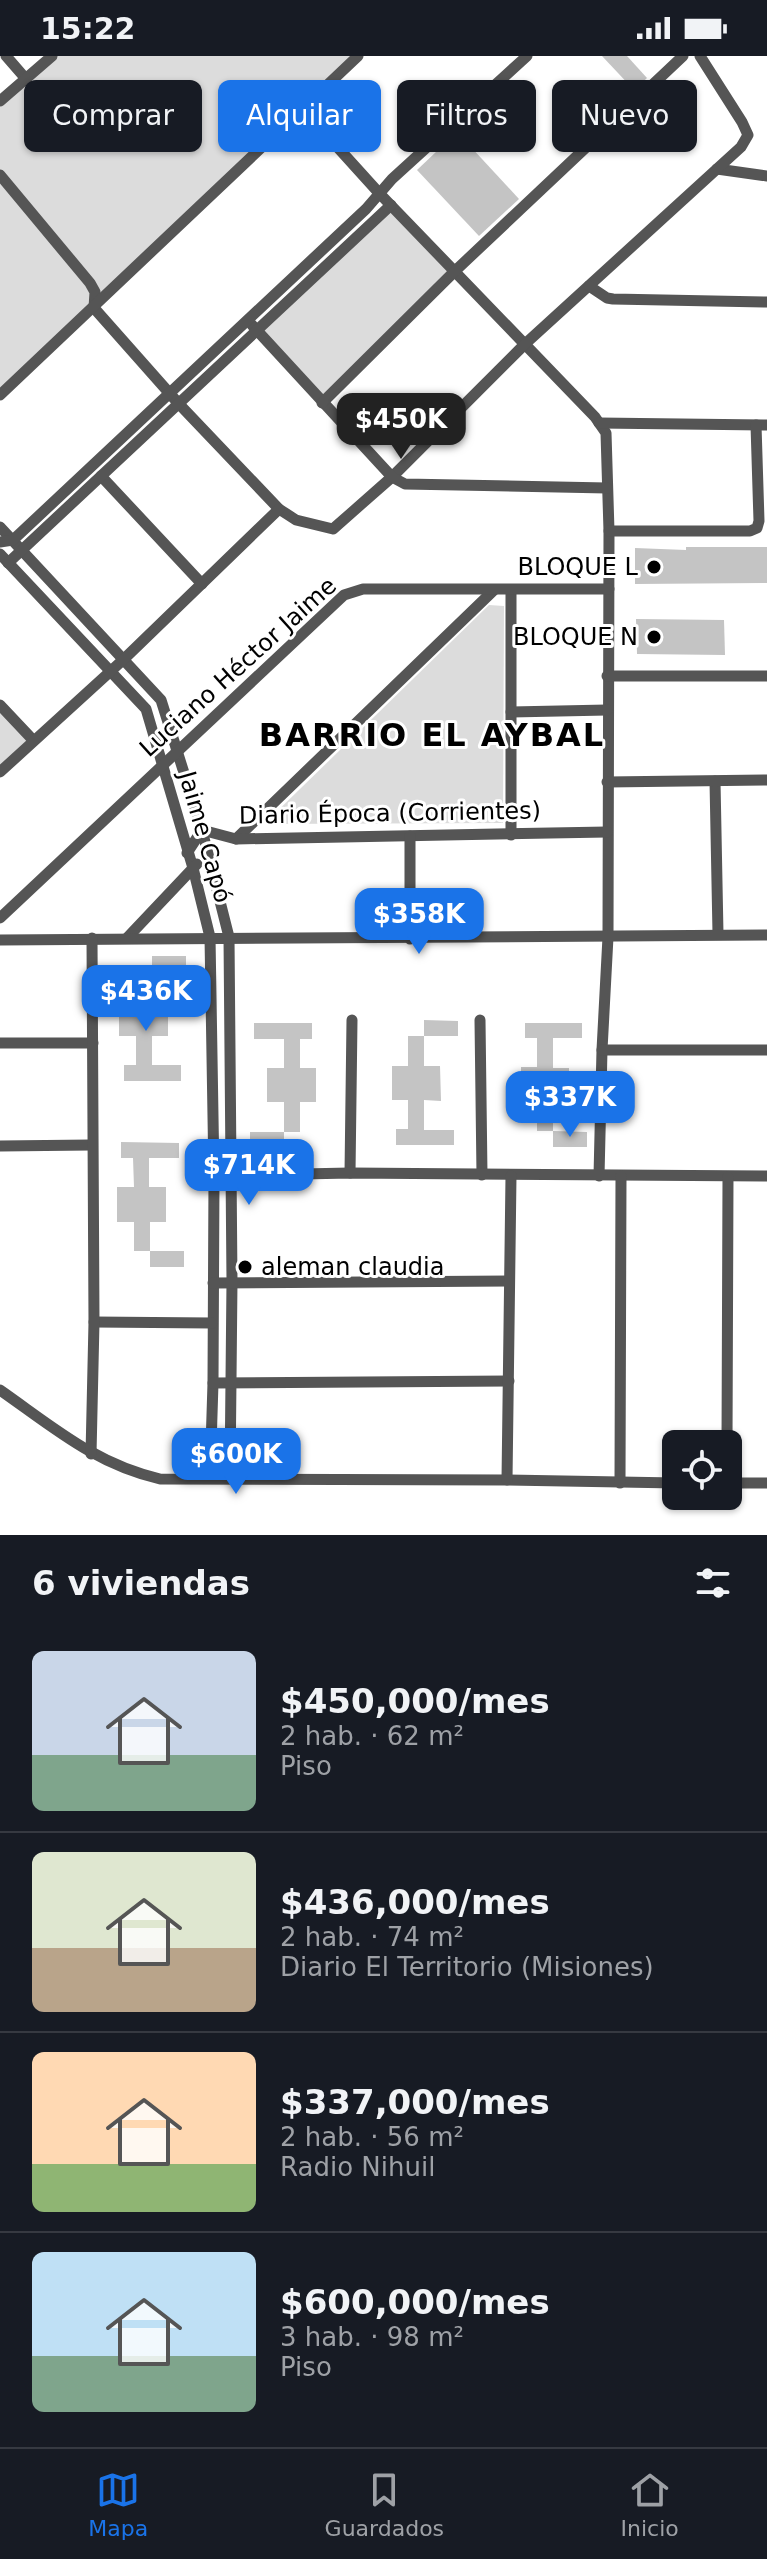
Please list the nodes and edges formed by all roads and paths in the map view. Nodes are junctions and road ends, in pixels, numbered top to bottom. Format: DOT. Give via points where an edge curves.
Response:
graph roads {
  1 [pos="6,56"];
  2 [pos="52,56"];
  3 [pos="358,56"];
  4 [pos="527,56"];
  5 [pos="683,56"];
  6 [pos="700,56"];
  7 [pos="26,79"];
  8 [pos="333,80"];
  9 [pos="0,101"];
  10 [pos="258,152"];
  11 [pos="342,152"];
  12 [pos="717,169"];
  13 [pos="0,175"];
  14 [pos="767,176"];
  15 [pos="379,193"];
  16 [pos="391,205"];
  17 [pos="455,271"];
  18 [pos="589,286"];
  19 [pos="767,302"];
  20 [pos="94,308"];
  21 [pos="247,319"];
  22 [pos="257,330"];
  23 [pos="525,344"];
  24 [pos="170,392"];
  25 [pos="0,395"];
  26 [pos="322,403"];
  27 [pos="179,404"];
  28 [pos="599,423"];
  29 [pos="762,425"];
  30 [pos="101,476"];
  31 [pos="392,477"];
  32 [pos="607,488"];
  33 [pos="279,509"];
  34 [pos="0,527"];
  35 [pos="609,531"];
  36 [pos="6,541"];
  37 [pos="22,550"];
  38 [pos="4,558"];
  39 [pos="202,584"];
  40 [pos="609,589"];
  41 [pos="494,590"];
  42 [pos="511,590"];
  43 [pos="124,659"];
  44 [pos="110,670"];
  45 [pos="607,676"];
  46 [pos="767,676"];
  47 [pos="0,705"];
  48 [pos="607,710"];
  49 [pos="511,712"];
  50 [pos="33,740"];
  51 [pos="177,751"];
  52 [pos="162,766"];
  53 [pos="0,772"];
  54 [pos="767,780"];
  55 [pos="715,781"];
  56 [pos="607,782"];
  57 [pos="202,830"];
  58 [pos="607,832"];
  59 [pos="511,835"];
  60 [pos="410,836"];
  61 [pos="236,839"];
  62 [pos="187,853"];
  63 [pos="207,856"];
  64 [pos="193,868"];
  65 [pos="0,918"];
  66 [pos="718,934"];
  67 [pos="767,935"];
  68 [pos="210,937"];
  69 [pos="229,937"];
  70 [pos="608,937"];
  71 [pos="92,938"];
  72 [pos="127,938"];
  73 [pos="410,939"];
  74 [pos="0,940"];
  75 [pos="352,1020"];
  76 [pos="480,1020"];
  77 [pos="0,1043"];
  78 [pos="93,1043"];
  79 [pos="602,1050"];
  80 [pos="767,1050"];
  81 [pos="91,1145"];
  82 [pos="0,1146"];
  83 [pos="350,1173"];
  84 [pos="482,1175"];
  85 [pos="214,1176"];
  86 [pos="231,1176"];
  87 [pos="511,1176"];
  88 [pos="599,1176"];
  89 [pos="621,1176"];
  90 [pos="767,1176"];
  91 [pos="728,1177"];
  92 [pos="232,1281"];
  93 [pos="509,1281"];
  94 [pos="213,1283"];
  95 [pos="94,1322"];
  96 [pos="212,1323"];
  97 [pos="509,1381"];
  98 [pos="232,1382"];
  99 [pos="213,1383"];
  100 [pos="0,1390"];
  101 [pos="727,1430"];
  102 [pos="91,1454"];
  103 [pos="210,1478"];
  104 [pos="230,1478"];
  105 [pos="507,1480"];
  106 [pos="620,1483"];
  107 [pos="662,1483"];
  108 [pos="742,1483"];
  109 [pos="767,1483"];
  1 -- 7 [label="street"];
  2 -- 7 [label="street"];
  3 -- 8 [label="street"];
  4 -- 15 [label="street"];
  5 -- 17 [label="street"];
  6 -- 12 [label="street" via="748,135"];
  7 -- 9 [label="street"];
  10 -- 20 [label="street"];
  11 -- 15 [label="street"];
  12 -- 14 [label="street"];
  12 -- 18 [label="street"];
  13 -- 20 [label="street" via="90,283"];
  15 -- 16 [label="street"];
  15 -- 21 [label="street"];
  16 -- 17 [label="street"];
  16 -- 22 [label="street"];
  17 -- 23 [label="street"];
  17 -- 26 [label="street"];
  18 -- 19 [label="street" via="613,299"];
  18 -- 23 [label="street"];
  20 -- 24 [label="street"];
  20 -- 25 [label="street"];
  21 -- 22 [label="street"];
  21 -- 24 [label="street"];
  22 -- 26 [label="street"];
  22 -- 27 [label="street"];
  23 -- 28 [label="street"];
  23 -- 31 [label="street"];
  24 -- 27 [label="street"];
  24 -- 36 [label="street"];
  26 -- 31 [label="street"];
  27 -- 30 [label="street"];
  27 -- 33 [label="street"];
  28 -- 29 [label="street"];
  28 -- 32 [label="street" via="606,433"];
  29 -- 35 [label="street" via="757,528"];
  30 -- 37 [label="street"];
  30 -- 39 [label="street"];
  31 -- 32 [label="street" via="418,486"];
  31 -- 33 [label="street" via="333,529 296,520"];
  32 -- 35 [label="street"];
  33 -- 39 [label="street"];
  34 -- 36 [label="street, Jaime Capó"];
  35 -- 40 [label="street"];
  36 -- 37 [label="street, Jaime Capó"];
  37 -- 38 [label="street"];
  37 -- 43 [label="street, Jaime Capó"];
  38 -- 44 [label="street, Jaime Capó"];
  39 -- 43 [label="street"];
  40 -- 42 [label="street, Luciano Héctor Jaime"];
  40 -- 45 [label="street"];
  41 -- 42 [label="street, Luciano Héctor Jaime"];
  41 -- 51 [label="street, Luciano Héctor Jaime" via="363,589 344,595"];
  41 -- 61 [label="street"];
  42 -- 49 [label="street"];
  43 -- 44 [label="street"];
  43 -- 51 [label="street, Jaime Capó" via="161,700"];
  44 -- 50 [label="street"];
  44 -- 52 [label="street, Jaime Capó" via="146,709"];
  45 -- 46 [label="street"];
  45 -- 48 [label="street"];
  47 -- 50 [label="street"];
  48 -- 49 [label="street"];
  48 -- 56 [label="street"];
  49 -- 59 [label="street"];
  50 -- 53 [label="street"];
  51 -- 52 [label="street, Luciano Héctor Jaime"];
  51 -- 57 [label="street, Jaime Capó"];
  52 -- 62 [label="street, Jaime Capó"];
  52 -- 65 [label="street, Luciano Héctor Jaime"];
  54 -- 55 [label="street"];
  55 -- 56 [label="street"];
  55 -- 66 [label="street"];
  56 -- 58 [label="street"];
  57 -- 61 [label="street, Diario Época (Corrientes)"];
  57 -- 62 [label="street"];
  57 -- 63 [label="street, Jaime Capó"];
  58 -- 59 [label="street, Diario Época (Corrientes)"];
  58 -- 70 [label="street"];
  59 -- 60 [label="street, Diario Época (Corrientes)"];
  60 -- 61 [label="street, Diario Época (Corrientes)"];
  60 -- 73 [label="street"];
  62 -- 64 [label="street, Jaime Capó"];
  63 -- 64 [label="street"];
  63 -- 69 [label="street, Jaime Capó"];
  64 -- 68 [label="street, Jaime Capó"];
  64 -- 72 [label="street"];
  66 -- 67 [label="street"];
  66 -- 70 [label="street"];
  68 -- 69 [label="street"];
  68 -- 72 [label="street"];
  68 -- 85 [label="street, Jaime Capó"];
  69 -- 73 [label="street"];
  69 -- 86 [label="street, Jaime Capó"];
  70 -- 73 [label="street"];
  70 -- 79 [label="street"];
  71 -- 72 [label="street"];
  71 -- 74 [label="street"];
  71 -- 78 [label="street"];
  75 -- 83 [label="street"];
  76 -- 84 [label="street"];
  77 -- 78 [label="street"];
  78 -- 81 [label="street"];
  79 -- 80 [label="street"];
  79 -- 88 [label="street"];
  81 -- 82 [label="street"];
  81 -- 95 [label="street"];
  83 -- 84 [label="street"];
  83 -- 86 [label="street"];
  84 -- 87 [label="street"];
  85 -- 86 [label="street"];
  85 -- 94 [label="street, Jaime Capó"];
  86 -- 92 [label="street, Jaime Capó"];
  87 -- 88 [label="street"];
  87 -- 93 [label="street"];
  88 -- 89 [label="street"];
  89 -- 91 [label="street"];
  89 -- 106 [label="street"];
  90 -- 91 [label="street"];
  91 -- 101 [label="street"];
  92 -- 93 [label="street"];
  92 -- 94 [label="street"];
  92 -- 98 [label="street, Jaime Capó"];
  93 -- 97 [label="street"];
  94 -- 96 [label="street, Jaime Capó"];
  95 -- 96 [label="street"];
  95 -- 102 [label="street"];
  96 -- 99 [label="street, Jaime Capó"];
  97 -- 98 [label="street"];
  97 -- 105 [label="street"];
  98 -- 99 [label="street"];
  98 -- 104 [label="street, Jaime Capó"];
  99 -- 103 [label="street, Jaime Capó"];
  100 -- 102 [label="street"];
  102 -- 103 [label="street" via="160,1479"];
  103 -- 104 [label="street"];
  104 -- 105 [label="street"];
  105 -- 106 [label="street"];
  106 -- 107 [label="street"];
  108 -- 109 [label="street"];
}
